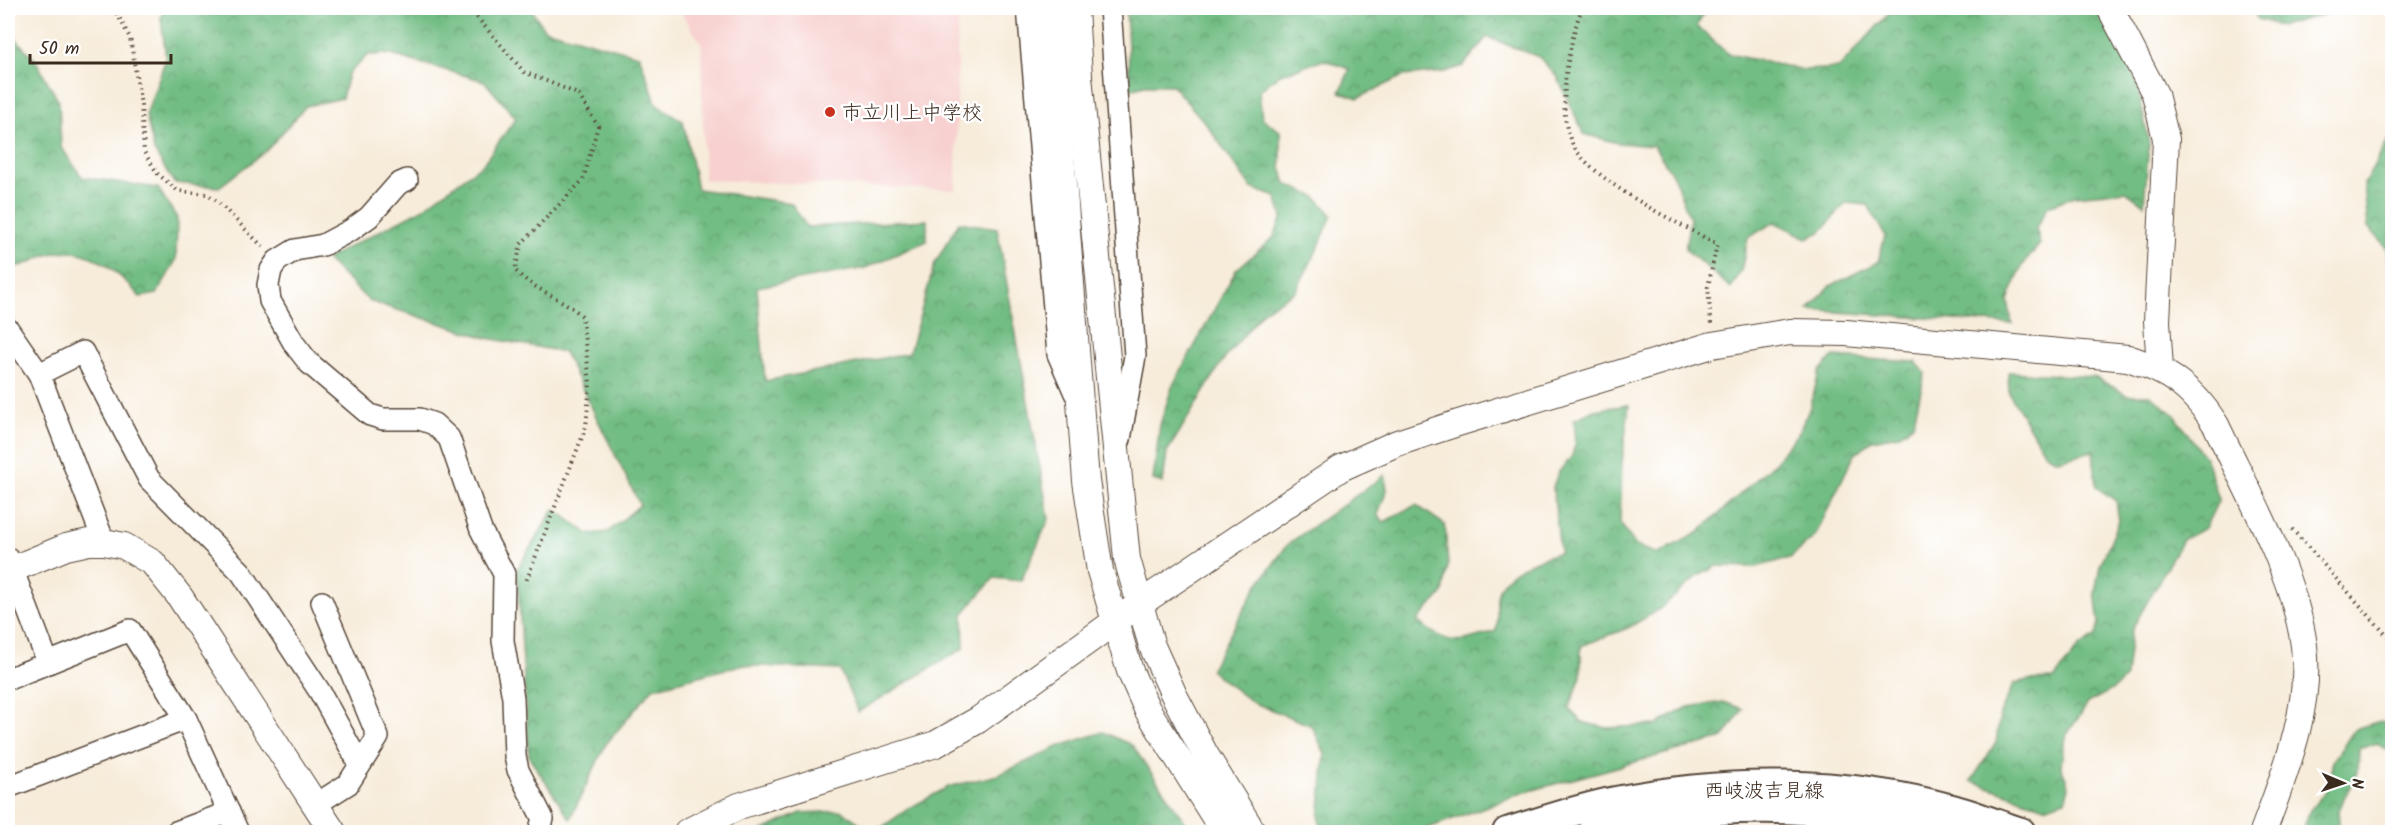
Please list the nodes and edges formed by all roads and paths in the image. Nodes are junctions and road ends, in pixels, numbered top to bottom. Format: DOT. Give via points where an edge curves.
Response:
graph roads {
  1 [pos="114,8"];
  2 [pos="469,8"];
  3 [pos="1028,8"];
  4 [pos="1050,8"];
  5 [pos="1074,8"];
  6 [pos="1110,8"];
  7 [pos="1582,8"];
  8 [pos="2110,8"];
  9 [pos="407,180"];
  10 [pos="278,261"];
  11 [pos="8,329"];
  12 [pos="1712,345"];
  13 [pos="2160,369"];
  14 [pos="39,374"];
  15 [pos="1082,407"];
  16 [pos="1116,459"];
  17 [pos="2261,521"];
  18 [pos="104,542"];
  19 [pos="9,566"];
  20 [pos="505,587"];
  21 [pos="322,602"];
  22 [pos="1138,605"];
  23 [pos="1114,622"];
  24 [pos="2392,638"];
  25 [pos="48,663"];
  26 [pos="8,679"];
  27 [pos="186,719"];
  28 [pos="360,765"];
  29 [pos="8,787"];
  30 [pos="315,805"];
  31 [pos="229,812"];
  32 [pos="176,832"];
  33 [pos="238,832"];
  34 [pos="333,832"];
  35 [pos="539,832"];
  36 [pos="687,832"];
  37 [pos="1224,832"];
  38 [pos="1253,832"];
  39 [pos="1507,832"];
  40 [pos="1593,832"];
  41 [pos="1941,832"];
  42 [pos="2021,832"];
  43 [pos="2263,832"];
  1 -- 10 [label="path" via="130,38 144,152 158,174 178,191 207,194 218,201"];
  2 -- 20 [label="path" via="524,72 579,94 598,126 583,180 521,243 517,259 515,270 525,280 582,316 590,383 586,427 517,602"];
  3 -- 15 [label="street" via="1058,354"];
  4 -- 15 [label="street"];
  5 -- 16 [label="street"];
  6 -- 16 [label="street" via="1135,356"];
  7 -- 12 [label="path" via="1573,31 1566,71 1565,121 1575,149 1628,193 1717,244 1708,287"];
  8 -- 13 [label="street" via="2156,94 2166,139 2157,321"];
  9 -- 10 [label="street" via="398,184 369,217 351,230 323,245 295,250"];
  10 -- 20 [label="street" via="271,270 270,301 309,363 370,415 420,419 434,424 449,438 481,530 504,574"];
  11 -- 14 [label="street"];
  12 -- 13 [label="street" via="1790,332 1846,333 2087,353 2128,358"];
  12 -- 22 [label="street" via="1455,423 1341,468"];
  13 -- 17 [label="street" via="2202,403"];
  14 -- 18 [label="street"];
  14 -- 28 [label="street" via="83,352 149,479 241,572 320,692"];
  15 -- 23 [label="street" via="1086,481 1100,571"];
  16 -- 22 [label="street" via="1127,559"];
  17 -- 24 [label="path" via="2288,525"];
  17 -- 43 [label="street" via="2286,575 2305,648 2297,727"];
  18 -- 19 [label="street" via="66,547"];
  18 -- 30 [label="street" via="124,546 153,562 180,597"];
  19 -- 25 [label="street"];
  20 -- 35 [label="street" via="503,641 513,698 515,756 543,819"];
  21 -- 28 [label="street" via="378,737"];
  22 -- 23 [label="street"];
  22 -- 38 [label="street" via="1174,695"];
  23 -- 36 [label="street" via="978,720 936,744 750,802"];
  23 -- 37 [label="street" via="1147,709"];
  25 -- 26 [label="street"];
  25 -- 27 [label="street" via="130,630"];
  27 -- 29 [label="street"];
  27 -- 31 [label="street"];
  28 -- 30 [label="street" via="348,784"];
  30 -- 34 [label="street"];
  31 -- 32 [label="street"];
  31 -- 33 [label="street"];
  39 -- 42 [label="main road, 西岐波吉見線" via="1615,801 1668,792 1802,786 1887,795 1952,809"];
  40 -- 41 [label="main road, 西岐波吉見線" via="1673,815 1745,809 1856,814"];
}
